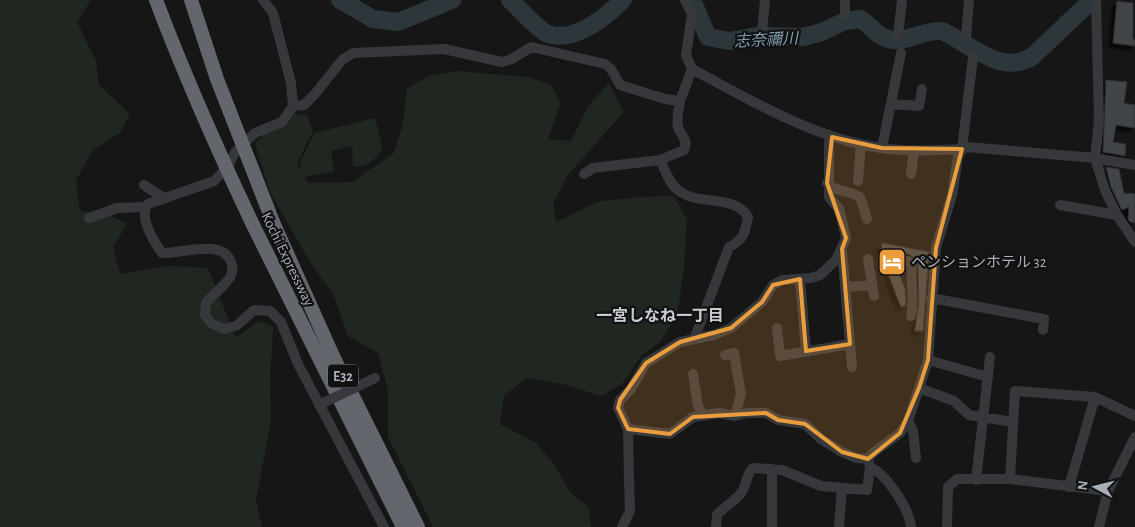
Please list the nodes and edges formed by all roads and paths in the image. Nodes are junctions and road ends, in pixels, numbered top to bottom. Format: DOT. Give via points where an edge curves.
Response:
graph roads {
  1 [pos="156,0"];
  2 [pos="191,0"];
  3 [pos="262,0"];
  4 [pos="685,0"];
  5 [pos="765,0"];
  6 [pos="845,0"];
  7 [pos="902,0"];
  8 [pos="969,0"];
  9 [pos="1096,0"];
  10 [pos="845,15"];
  11 [pos="762,32"];
  12 [pos="898,36"];
  13 [pos="966,37"];
  14 [pos="901,53"];
  15 [pos="973,57"];
  16 [pos="692,69"];
  17 [pos="922,89"];
  18 [pos="680,101"];
  19 [pos="891,104"];
  20 [pos="293,106"];
  21 [pos="832,137"];
  22 [pos="861,144"];
  23 [pos="882,148"];
  24 [pos="914,150"];
  25 [pos="962,150"];
  26 [pos="1095,158"];
  27 [pos="660,160"];
  28 [pos="1135,165"];
  29 [pos="584,174"];
  30 [pos="911,174"];
  31 [pos="858,181"];
  32 [pos="827,183"];
  33 [pos="144,185"];
  34 [pos="162,197"];
  35 [pos="1060,205"];
  36 [pos="145,207"];
  37 [pos="1117,215"];
  38 [pos="89,218"];
  39 [pos="867,219"];
  40 [pos="1135,242"];
  41 [pos="842,249"];
  42 [pos="886,258"];
  43 [pos="868,259"];
  44 [pos="800,279"];
  45 [pos="909,283"];
  46 [pos="872,285"];
  47 [pos="845,286"];
  48 [pos="931,294"];
  49 [pos="874,296"];
  50 [pos="912,316"];
  51 [pos="777,328"];
  52 [pos="1043,330"];
  53 [pos="695,338"];
  54 [pos="850,344"];
  55 [pos="725,355"];
  56 [pos="804,355"];
  57 [pos="990,357"];
  58 [pos="928,360"];
  59 [pos="852,366"];
  60 [pos="693,374"];
  61 [pos="988,377"];
  62 [pos="375,378"];
  63 [pos="919,388"];
  64 [pos="1095,397"];
  65 [pos="319,405"];
  66 [pos="703,415"];
  67 [pos="735,416"];
  68 [pos="1135,416"];
  69 [pos="984,418"];
  70 [pos="908,421"];
  71 [pos="1013,422"];
  72 [pos="628,429"];
  73 [pos="1135,437"];
  74 [pos="916,458"];
  75 [pos="869,463"];
  76 [pos="772,469"];
  77 [pos="1010,479"];
  78 [pos="976,480"];
  79 [pos="1069,487"];
  80 [pos="842,488"];
  81 [pos="1108,491"];
  82 [pos="384,527"];
  83 [pos="403,527"];
  84 [pos="418,527"];
  85 [pos="622,527"];
  86 [pos="716,527"];
  87 [pos="772,527"];
  88 [pos="839,527"];
  89 [pos="911,527"];
  90 [pos="947,527"];
  91 [pos="1098,527"];
  1 -- 83 [label="highway, Kochi Expressway / E32, bridge" via="211,136"];
  2 -- 84 [label="highway, Kochi Expressway / E32, bridge" via="217,79 273,222 333,356"];
  3 -- 20 [label="street" via="273,13 291,82"];
  4 -- 16 [label="street" via="692,14 686,55"];
  5 -- 11 [label="street"];
  6 -- 10 [label="street"];
  7 -- 12 [label="street"];
  8 -- 13 [label="street"];
  9 -- 26 [label="street" via="1099,120"];
  14 -- 19 [label="street"];
  15 -- 25 [label="street"];
  16 -- 18 [label="street"];
  16 -- 21 [label="street" via="778,115"];
  17 -- 19 [label="street" via="919,106"];
  18 -- 20 [label="street" via="620,85 605,64 531,47 502,62 444,49 354,53 342,60 304,105"];
  18 -- 27 [label="street" via="677,125 686,145 679,154"];
  19 -- 23 [label="street"];
  20 -- 34 [label="street" via="282,122 255,133 235,152 228,167 214,181"];
  21 -- 22 [label="street"];
  21 -- 32 [label="street"];
  22 -- 23 [label="street"];
  22 -- 31 [label="street"];
  23 -- 24 [label="street"];
  24 -- 25 [label="street"];
  24 -- 30 [label="street"];
  25 -- 26 [label="street" via="967,147"];
  25 -- 48 [label="street" via="936,248"];
  26 -- 28 [label="street"];
  26 -- 37 [label="street"];
  27 -- 29 [label="street" via="593,168"];
  27 -- 53 [label="street" via="677,190 694,199 732,204 743,209 748,217 744,236 729,247"];
  32 -- 39 [label="street" via="839,192 860,197"];
  32 -- 41 [label="street" via="829,197 839,209 846,238"];
  33 -- 34 [label="street"];
  34 -- 36 [label="street"];
  35 -- 37 [label="street"];
  36 -- 38 [label="street" via="118,208"];
  36 -- 65 [label="street" via="144,216 162,253 211,248 224,252 232,269 230,279 206,303 206,315 212,324 224,329 236,326 254,310 270,311 281,322"];
  37 -- 40 [label="street"];
  41 -- 44 [label="street" via="836,260 820,275"];
  41 -- 47 [label="street"];
  42 -- 45 [label="street" via="910,262"];
  43 -- 46 [label="street"];
  44 -- 53 [label="street" via="782,280 773,285 762,302 731,328"];
  44 -- 56 [label="street"];
  45 -- 48 [label="street"];
  45 -- 50 [label="street"];
  46 -- 47 [label="street"];
  46 -- 49 [label="street"];
  47 -- 54 [label="street"];
  48 -- 52 [label="street" via="1044,319"];
  48 -- 58 [label="street"];
  51 -- 56 [label="street" via="780,356"];
  53 -- 72 [label="street" via="680,342 646,363 631,389 620,400 618,408"];
  54 -- 56 [label="street"];
  54 -- 59 [label="street"];
  55 -- 67 [label="street" via="734,353 740,386"];
  57 -- 61 [label="street"];
  58 -- 61 [label="street"];
  58 -- 63 [label="street"];
  60 -- 66 [label="street" via="698,406"];
  61 -- 69 [label="street"];
  62 -- 65 [label="street, bridge"];
  63 -- 69 [label="street" via="954,401 969,415"];
  63 -- 70 [label="street"];
  64 -- 68 [label="street"];
  64 -- 71 [label="street" via="1015,391"];
  64 -- 79 [label="street"];
  65 -- 82 [label="street"];
  66 -- 67 [label="street"];
  66 -- 72 [label="street" via="693,417 670,434"];
  67 -- 75 [label="street" via="766,414 778,420 806,424 821,439"];
  69 -- 71 [label="street"];
  69 -- 78 [label="street"];
  70 -- 74 [label="street" via="914,431"];
  70 -- 75 [label="street" via="900,433 874,452"];
  71 -- 77 [label="street"];
  72 -- 85 [label="street" via="630,511"];
  73 -- 81 [label="street"];
  75 -- 80 [label="street" via="867,490"];
  75 -- 89 [label="street" via="903,503"];
  76 -- 80 [label="street" via="798,475 822,486"];
  76 -- 86 [label="street" via="753,468 748,472 740,496 716,515"];
  76 -- 87 [label="street"];
  77 -- 78 [label="street"];
  77 -- 79 [label="street"];
  78 -- 90 [label="street" via="957,479 948,487"];
  79 -- 81 [label="street"];
  80 -- 88 [label="street"];
  81 -- 91 [label="street"];
}
